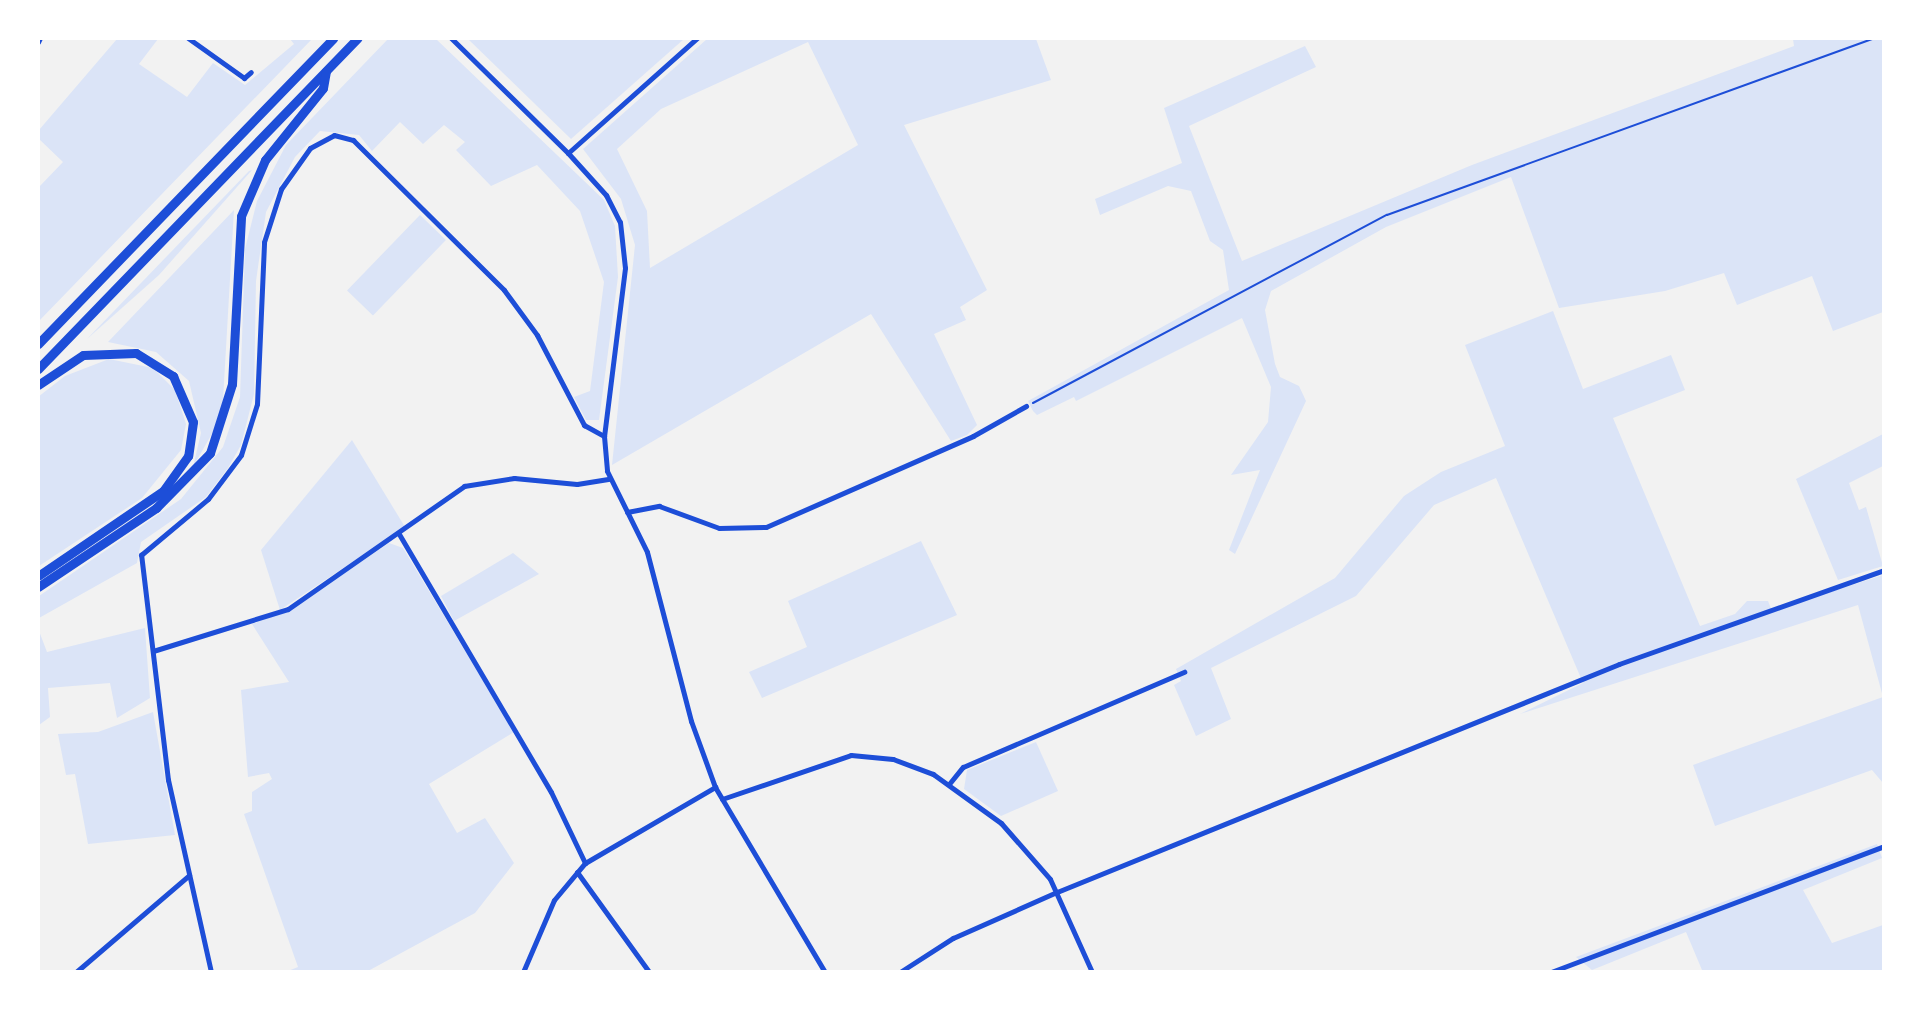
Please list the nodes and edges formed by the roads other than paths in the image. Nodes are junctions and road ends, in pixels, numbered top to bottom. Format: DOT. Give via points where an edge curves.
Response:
graph roads {
  1 [pos="188,38"];
  2 [pos="333,38"];
  3 [pos="358,38"];
  4 [pos="450,38"];
  5 [pos="697,38"];
  6 [pos="326,71"];
  7 [pos="251,72"];
  8 [pos="568,153"];
  9 [pos="38,344"];
  10 [pos="38,369"];
  11 [pos="38,384"];
  12 [pos="1026,406"];
  13 [pos="604,436"];
  14 [pos="610,479"];
  15 [pos="627,512"];
  16 [pos="399,534"];
  17 [pos="1884,570"];
  18 [pos="38,576"];
  19 [pos="38,587"];
  20 [pos="153,650"];
  21 [pos="1184,672"];
  22 [pos="949,784"];
  23 [pos="715,787"];
  24 [pos="722,799"];
  25 [pos="1884,846"];
  26 [pos="585,863"];
  27 [pos="577,872"];
  28 [pos="189,875"];
  29 [pos="1057,892"];
  30 [pos="76,971"];
  31 [pos="211,971"];
  32 [pos="523,971"];
  33 [pos="649,971"];
  34 [pos="825,971"];
  35 [pos="900,971"];
  36 [pos="1092,971"];
  37 [pos="1551,971"];
  1 -- 7 [label="street" via="244,78"];
  2 -- 9 [label="highway"];
  3 -- 6 [label="highway"];
  4 -- 8 [label="street"];
  5 -- 8 [label="street"];
  6 -- 10 [label="highway"];
  6 -- 19 [label="highway" via="323,88 265,160 241,216 232,384 211,453 156,508"];
  8 -- 13 [label="street" via="606,195 624,245"];
  11 -- 18 [label="highway" via="83,355 136,352 173,376 193,422 188,456 163,491"];
  12 -- 15 [label="street" via="973,436 766,527 719,528 653,506"];
  13 -- 14 [label="street"];
  13 -- 20 [label="street" via="584,425 537,335 504,290 353,140 334,135 299,161 271,214 260,271 257,404 241,455 208,499 141,555"];
  14 -- 15 [label="street"];
  14 -- 16 [label="street" via="577,484 514,478 469,485"];
  15 -- 23 [label="street" via="646,552 691,721"];
  16 -- 20 [label="street" via="288,608"];
  16 -- 26 [label="street" via="545,781"];
  17 -- 29 [label="street" via="1619,664"];
  20 -- 28 [label="street" via="162,739"];
  21 -- 22 [label="street" via="963,767"];
  22 -- 24 [label="street" via="893,759 851,755"];
  22 -- 29 [label="street" via="1001,823"];
  23 -- 24 [label="street"];
  23 -- 26 [label="street"];
  24 -- 34 [label="street"];
  25 -- 37 [label="street"];
  26 -- 27 [label="street"];
  27 -- 32 [label="street" via="554,900"];
  27 -- 33 [label="street"];
  28 -- 30 [label="street"];
  28 -- 31 [label="street"];
  29 -- 35 [label="street" via="953,938"];
  29 -- 36 [label="street"];
}
